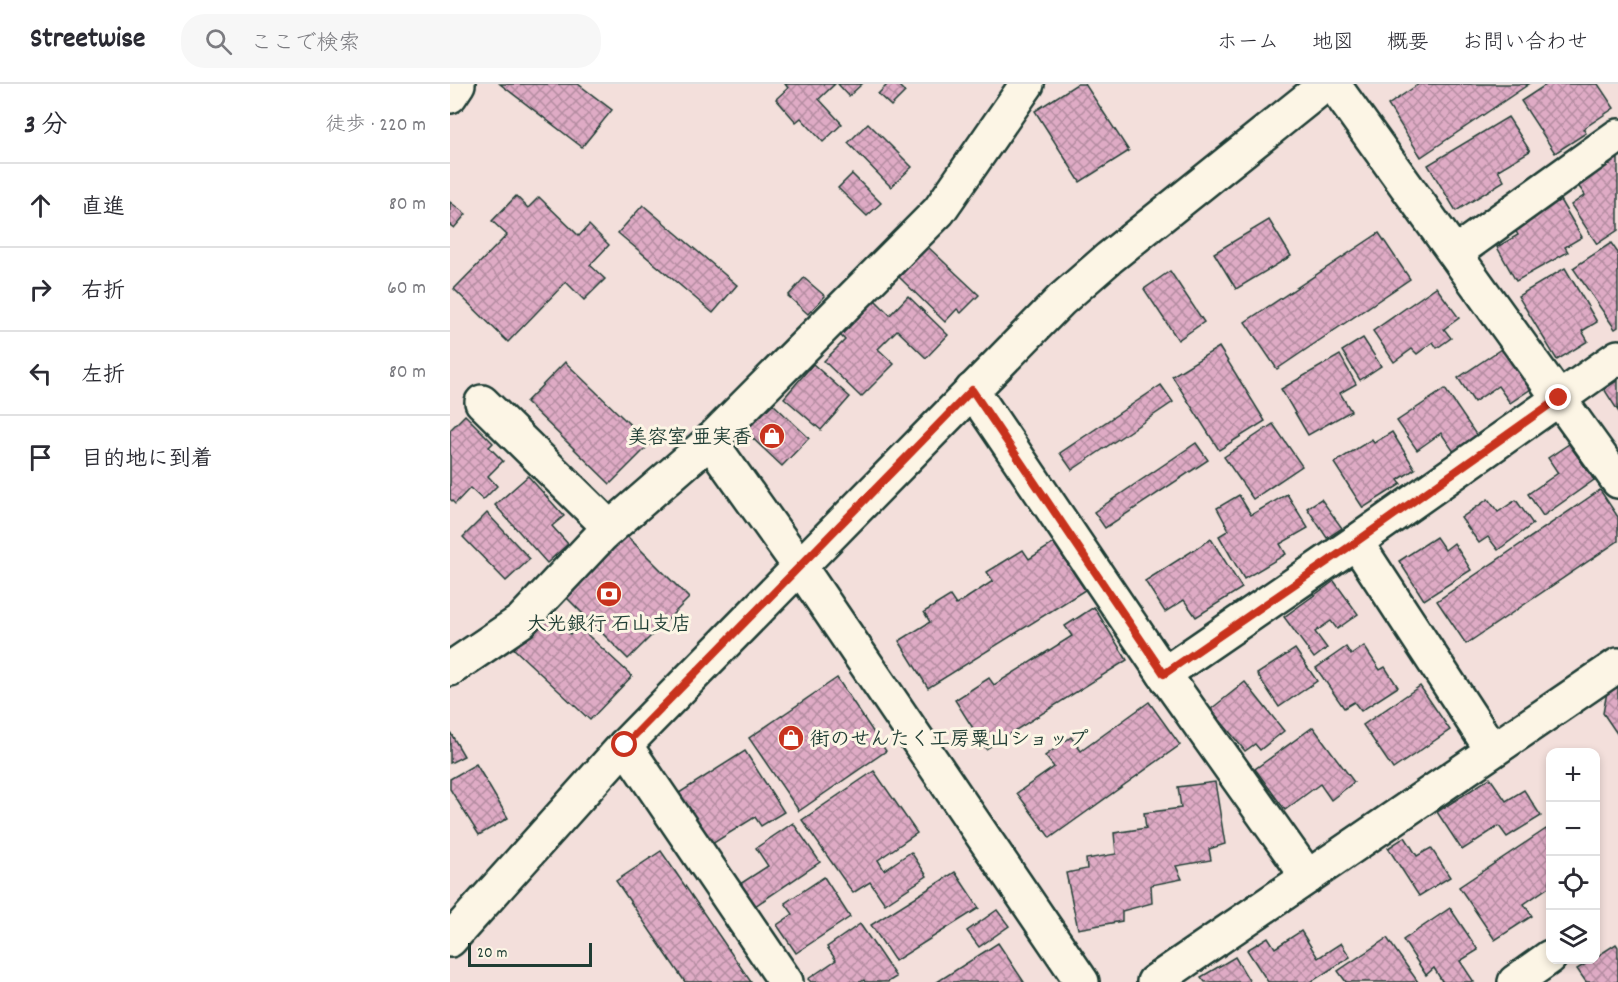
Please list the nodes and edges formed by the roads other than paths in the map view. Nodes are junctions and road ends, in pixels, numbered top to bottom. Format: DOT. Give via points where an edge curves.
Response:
graph roads {
  1 [pos="458,84"];
  2 [pos="1027,84"];
  3 [pos="1326,84"];
  4 [pos="1334,84"];
  5 [pos="450,96"];
  6 [pos="1618,136"];
  7 [pos="1455,253"];
  8 [pos="1618,357"];
  9 [pos="972,390"];
  10 [pos="1559,398"];
  11 [pos="482,402"];
  12 [pos="710,441"];
  13 [pos="1618,481"];
  14 [pos="610,528"];
  15 [pos="1356,542"];
  16 [pos="800,567"];
  17 [pos="1618,665"];
  18 [pos="450,669"];
  19 [pos="1164,674"];
  20 [pos="625,745"];
  21 [pos="1492,750"];
  22 [pos="1308,878"];
  23 [pos="450,940"];
  24 [pos="1546,960"];
  25 [pos="786,982"];
  26 [pos="1082,982"];
  27 [pos="1154,982"];
  28 [pos="1515,982"];
  1 -- 5 [label="street"];
  2 -- 12 [label="street" via="939,211"];
  3 -- 9 [label="street" via="1077,286"];
  4 -- 7 [label="street"];
  6 -- 7 [label="street"];
  7 -- 10 [label="street"];
  8 -- 10 [label="street"];
  9 -- 16 [label="street"];
  9 -- 19 [label="street"];
  10 -- 13 [label="street"];
  10 -- 15 [label="street"];
  11 -- 14 [label="street"];
  12 -- 14 [label="street"];
  12 -- 16 [label="street"];
  14 -- 18 [label="street" via="521,621"];
  15 -- 19 [label="street"];
  15 -- 21 [label="street"];
  16 -- 20 [label="street"];
  16 -- 26 [label="street"];
  17 -- 21 [label="street"];
  19 -- 22 [label="street"];
  20 -- 23 [label="street"];
  20 -- 25 [label="street"];
  21 -- 22 [label="street"];
  22 -- 27 [label="street"];
  24 -- 28 [label="street"];
}
